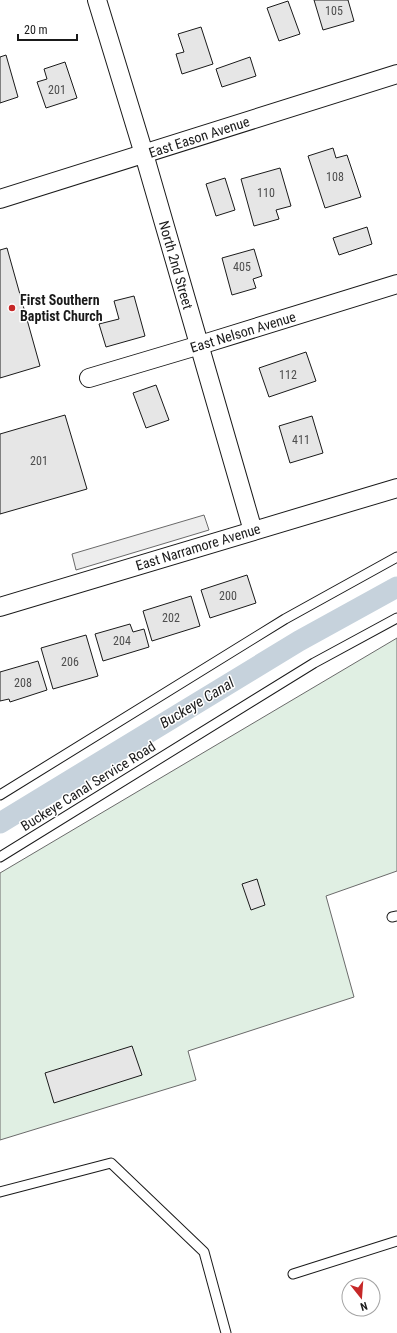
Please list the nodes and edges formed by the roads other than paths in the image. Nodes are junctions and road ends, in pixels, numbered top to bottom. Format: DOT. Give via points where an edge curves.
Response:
graph roads {
  1 [pos="97,0"];
  2 [pos="397,74"];
  3 [pos="144,154"];
  4 [pos="0,199"];
  5 [pos="397,284"];
  6 [pos="200,346"];
  7 [pos="89,378"];
  8 [pos="397,488"];
  9 [pos="253,531"];
  10 [pos="397,557"];
  11 [pos="0,606"];
  12 [pos="397,618"];
  13 [pos="0,795"];
  14 [pos="0,857"];
  15 [pos="0,1192"];
  16 [pos="397,1241"];
  17 [pos="293,1274"];
  18 [pos="226,1333"];
  1 -- 3 [label="street, North 2nd Street"];
  2 -- 3 [label="street, East Eason Avenue"];
  3 -- 4 [label="street, East Eason Avenue"];
  3 -- 6 [label="street, North 2nd Street"];
  5 -- 6 [label="street, East Nelson Avenue"];
  6 -- 7 [label="street, East Nelson Avenue"];
  6 -- 9 [label="street, North 2nd Street"];
  8 -- 9 [label="street, East Narramore Avenue"];
  9 -- 11 [label="street, East Narramore Avenue"];
  10 -- 13 [label="lane" via="285,619"];
  12 -- 14 [label="lane, Buckeye Canal Service Road" via="314,664"];
  15 -- 18 [label="lane" via="111,1163 204,1252"];
  16 -- 17 [label="lane"];
}
